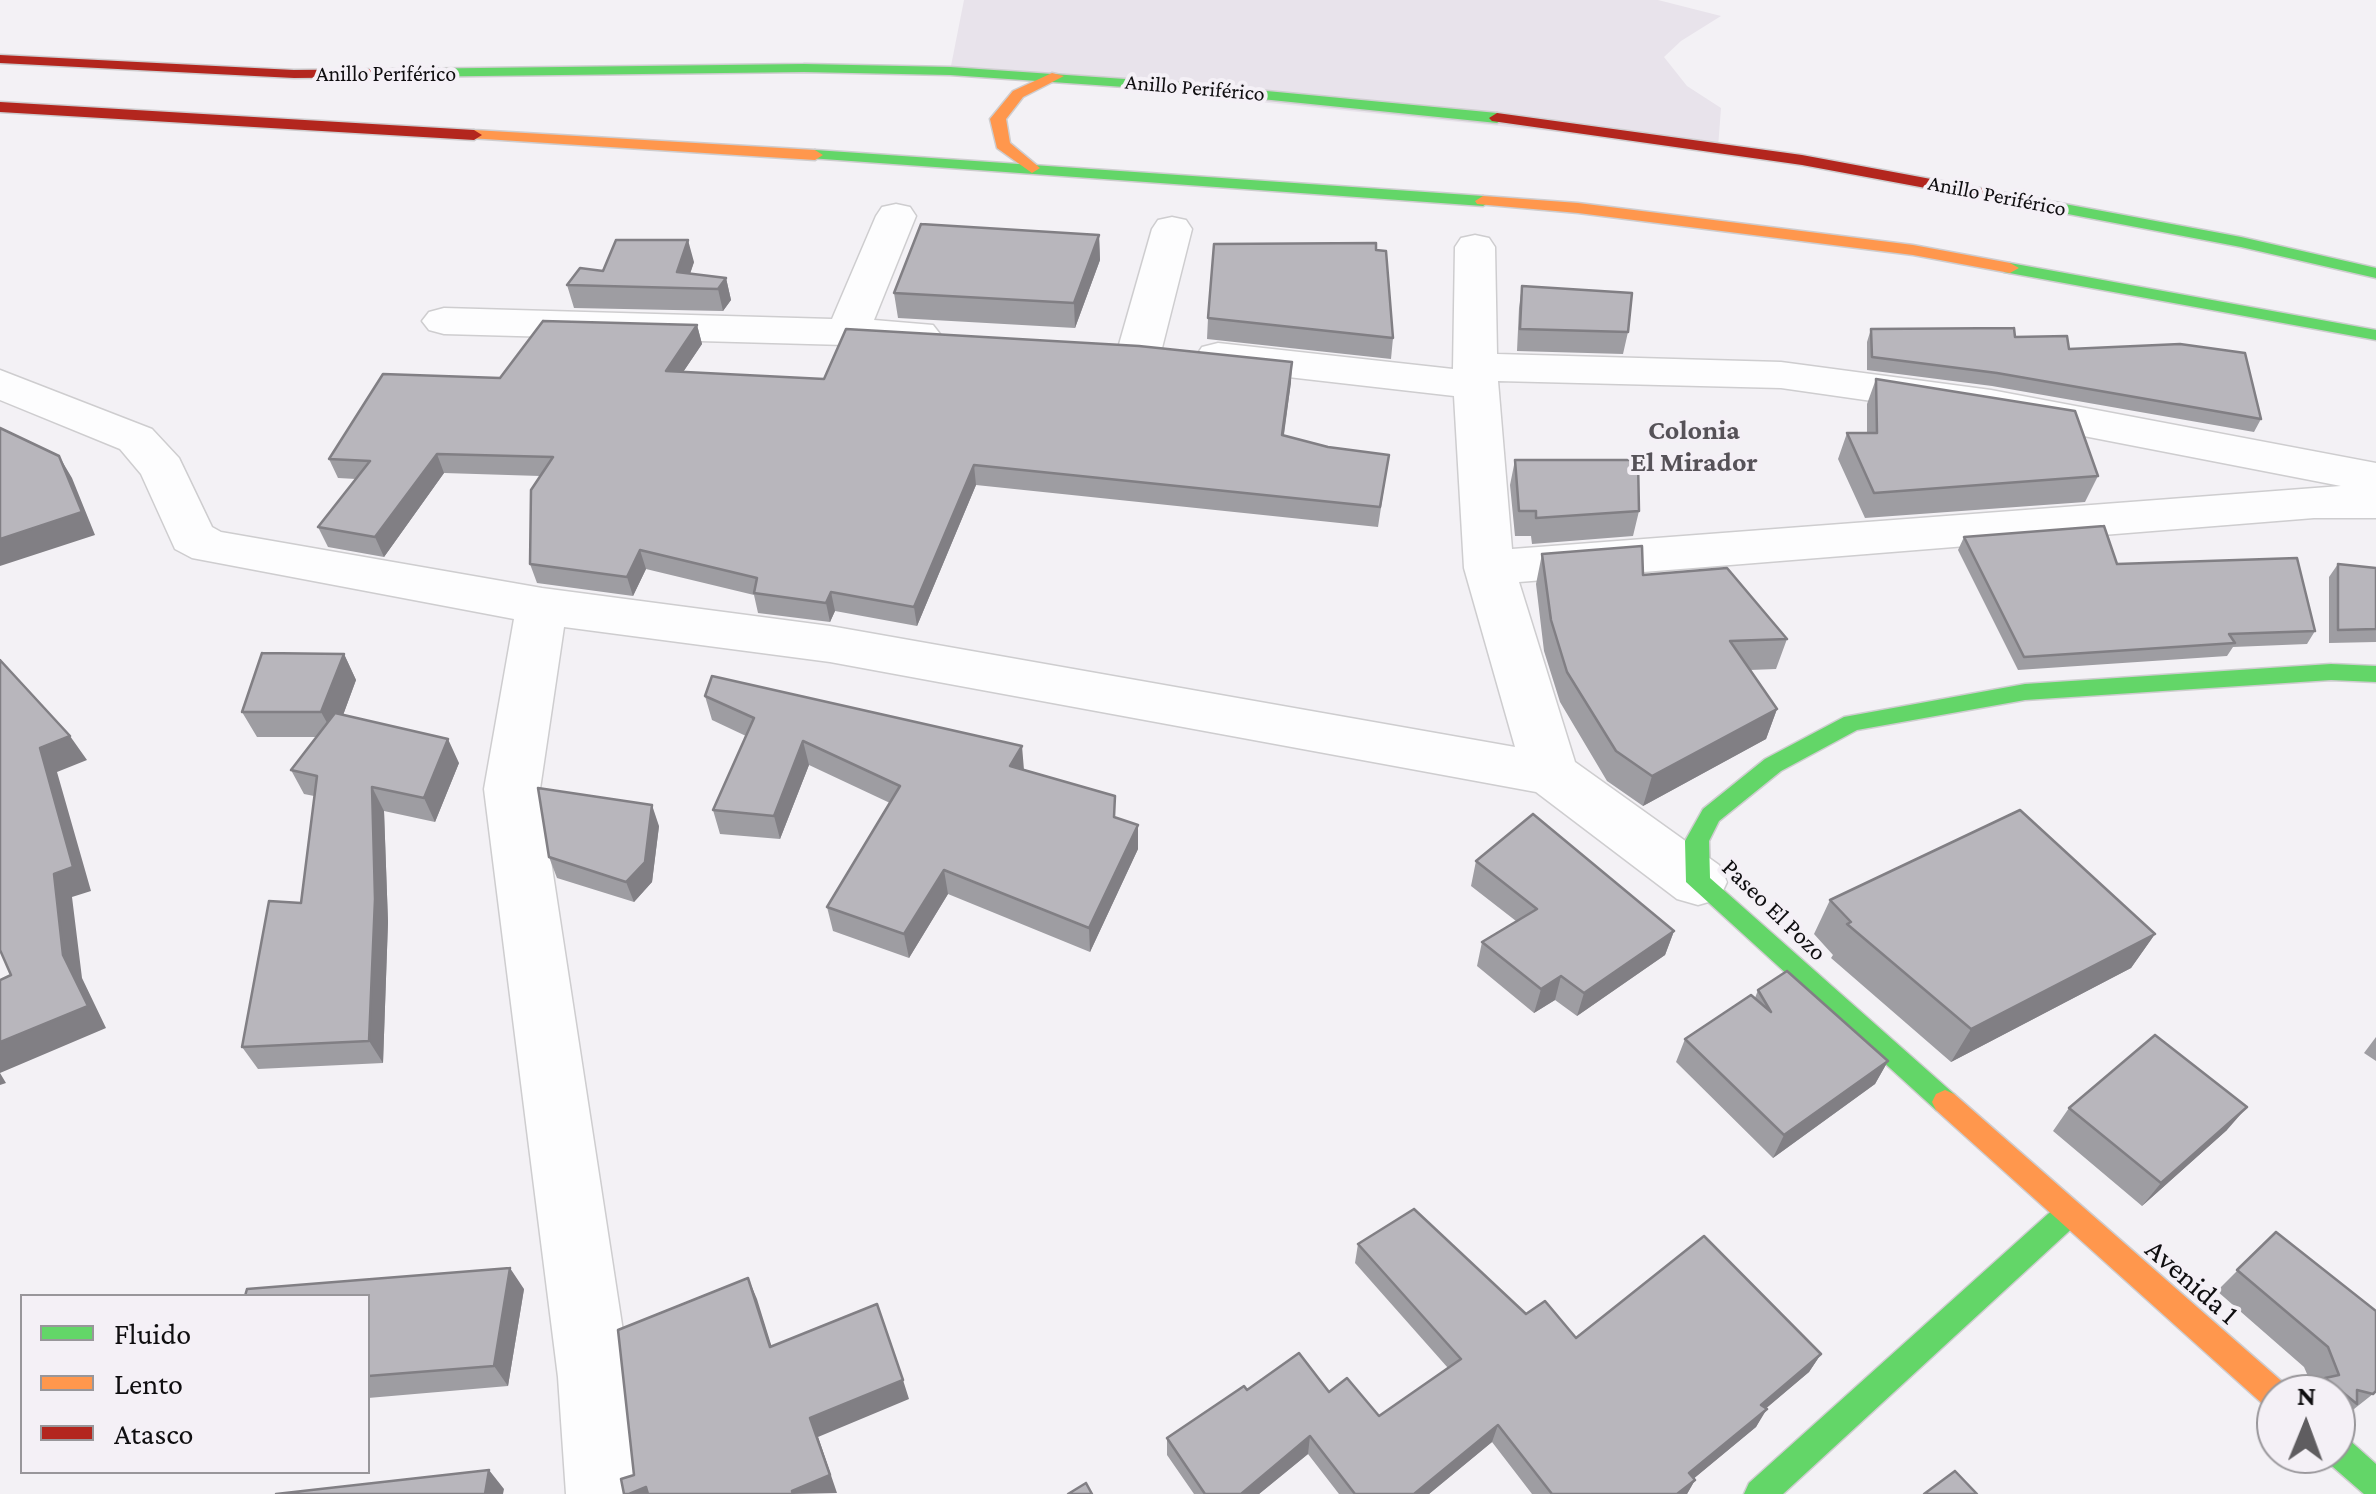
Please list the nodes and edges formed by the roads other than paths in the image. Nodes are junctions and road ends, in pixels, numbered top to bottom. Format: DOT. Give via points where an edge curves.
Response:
graph roads {
  1 [pos="0,59"];
  2 [pos="1056,76"];
  3 [pos="0,107"];
  4 [pos="1032,168"];
  5 [pos="896,216"];
  6 [pos="1172,229"];
  7 [pos="1475,247"];
  8 [pos="2376,272"];
  9 [pos="444,321"];
  10 [pos="848,330"];
  11 [pos="2376,336"];
  12 [pos="966,337"];
  13 [pos="1476,376"];
  14 [pos="0,384"];
  15 [pos="2376,478"];
  16 [pos="2376,502"];
  17 [pos="1490,568"];
  18 [pos="542,606"];
  19 [pos="2376,674"];
  20 [pos="1551,774"];
  21 [pos="1698,882"];
  22 [pos="2068,1214"];
  23 [pos="2256,1378"];
  24 [pos="2356,1466"];
  25 [pos="2376,1484"];
  26 [pos="604,1494"];
  27 [pos="1760,1494"];
  1 -- 2 [label="main road, Anillo Periférico" via="294,74 804,68"];
  2 -- 4 [label="main road" via="1018,94 998,118 1003,145"];
  2 -- 8 [label="main road, Anillo Periférico" via="1532,122 1802,160"];
  3 -- 4 [label="main road"];
  4 -- 11 [label="main road" via="1598,210 1913,250"];
  5 -- 10 [label="street"];
  6 -- 13 [label="street" via="1121,347"];
  7 -- 13 [label="street"];
  9 -- 10 [label="street"];
  10 -- 12 [label="street"];
  13 -- 15 [label="street" via="1781,374 1991,404"];
  13 -- 17 [label="street"];
  14 -- 18 [label="street" via="136,439 162,469 192,536 209,546"];
  16 -- 17 [label="street"];
  17 -- 20 [label="street"];
  18 -- 20 [label="street" via="830,644"];
  18 -- 26 [label="street" via="512,789"];
  19 -- 21 [label="main road, Paseo El Pozo" via="2026,692 1852,723 1773,765 1711,816 1696,842"];
  20 -- 21 [label="street"];
  21 -- 22 [label="main road, Paseo El Pozo"];
  22 -- 23 [label="main road, Avenida 1"];
  22 -- 27 [label="main road"];
  24 -- 25 [label="main road"];
}
